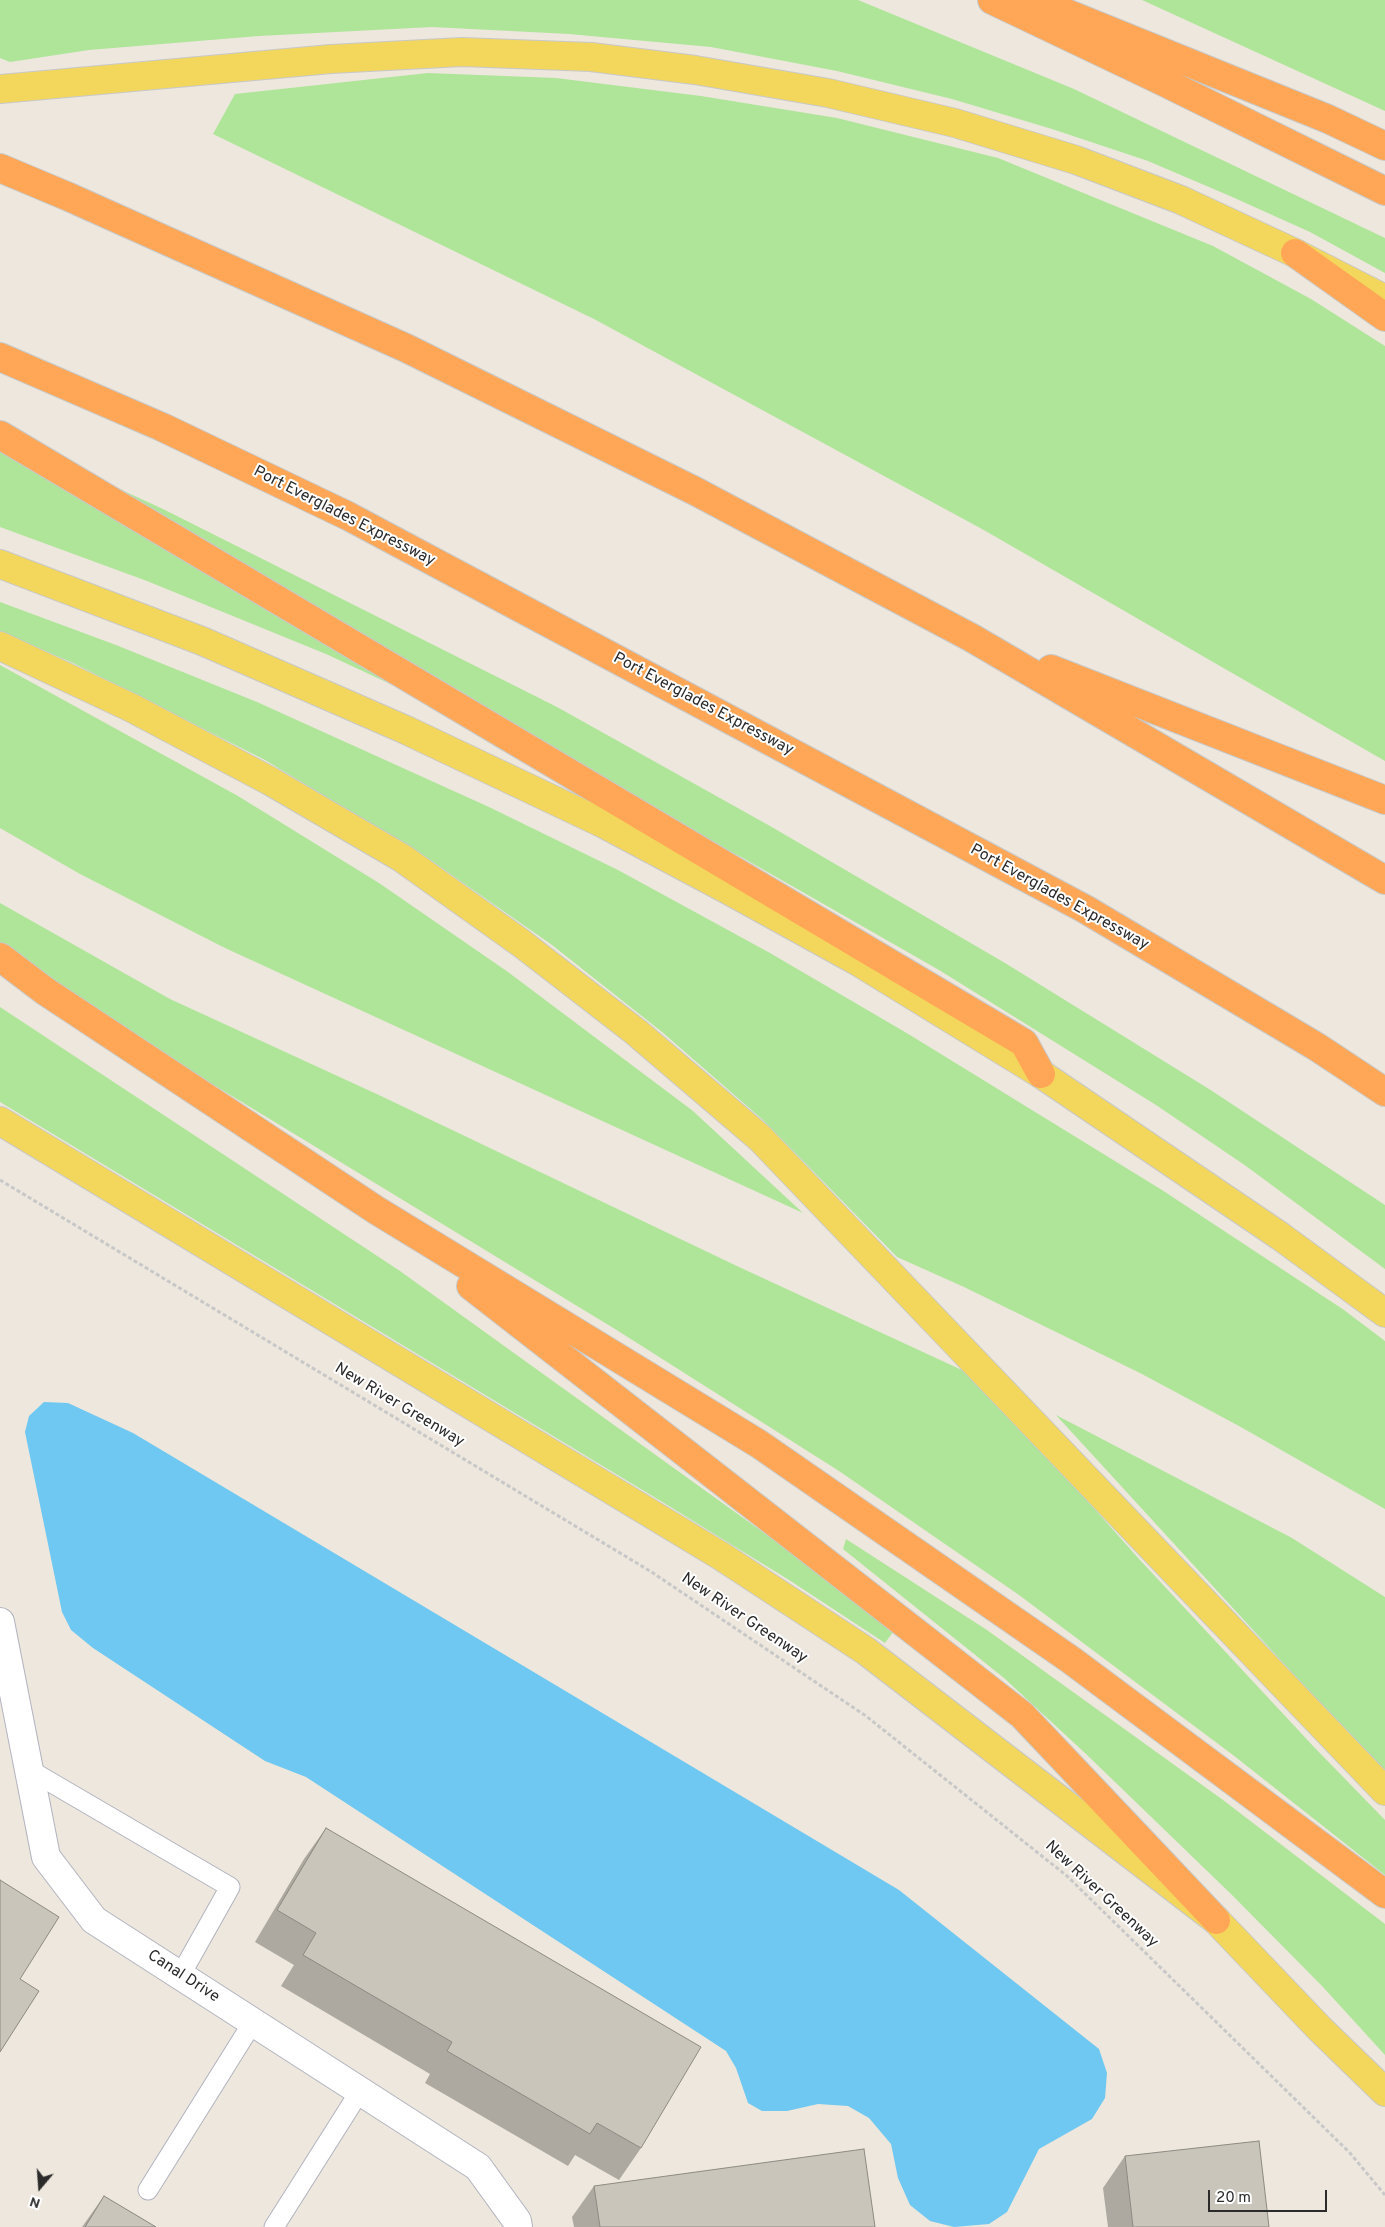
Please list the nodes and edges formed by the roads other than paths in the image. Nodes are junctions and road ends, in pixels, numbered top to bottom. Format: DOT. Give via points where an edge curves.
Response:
graph roads {
  1 [pos="992,0"];
  2 [pos="1034,0"];
  3 [pos="0,89"];
  4 [pos="1385,146"];
  5 [pos="0,168"];
  6 [pos="1385,191"];
  7 [pos="1295,253"];
  8 [pos="1385,299"];
  9 [pos="1385,317"];
  10 [pos="0,357"];
  11 [pos="0,435"];
  12 [pos="0,564"];
  13 [pos="972,638"];
  14 [pos="0,646"];
  15 [pos="1385,800"];
  16 [pos="1385,880"];
  17 [pos="0,957"];
  18 [pos="1041,1074"];
  19 [pos="1385,1092"];
  20 [pos="0,1121"];
  21 [pos="376,1210"];
  22 [pos="1385,1313"];
  23 [pos="0,1622"];
  24 [pos="28,1769"];
  25 [pos="1385,1791"];
  26 [pos="1385,1894"];
  27 [pos="1216,1920"];
  28 [pos="180,1976"];
  29 [pos="253,2022"];
  30 [pos="360,2091"];
  31 [pos="1385,2092"];
  32 [pos="148,2190"];
  33 [pos="274,2227"];
  34 [pos="518,2227"];
  1 -- 6 [label="highway"];
  2 -- 4 [label="highway" via="1328,119"];
  3 -- 7 [label="main road" via="331,59 462,52 591,57 828,93 955,123 1076,160 1181,200"];
  5 -- 13 [label="highway" via="362,328 500,394 695,491"];
  7 -- 8 [label="main road"];
  7 -- 9 [label="highway"];
  10 -- 19 [label="highway, Port Everglades Expressway" via="162,427 348,516 1085,910 1317,1047"];
  11 -- 18 [label="highway" via="1024,1043"];
  12 -- 18 [label="main road" via="202,641 406,730 602,823 857,961"];
  13 -- 15 [label="highway"];
  13 -- 16 [label="highway"];
  14 -- 25 [label="main road" via="132,708 270,781 402,858 521,943 636,1032 760,1138"];
  17 -- 21 [label="highway" via="45,991"];
  18 -- 22 [label="main road" via="1280,1236"];
  20 -- 27 [label="main road" via="721,1556 866,1651"];
  21 -- 26 [label="highway" via="759,1444 1071,1660"];
  21 -- 27 [label="highway" via="1022,1715"];
  23 -- 24 [label="street, Canal Drive"];
  24 -- 28 [label="street, Canal Drive" via="46,1858 94,1920"];
  24 -- 28 [label="lane" via="230,1887"];
  27 -- 31 [label="main road"];
  28 -- 29 [label="street, Canal Drive"];
  29 -- 30 [label="street, Canal Drive"];
  29 -- 32 [label="lane"];
  30 -- 33 [label="lane"];
  30 -- 34 [label="street, Canal Drive" via="478,2167"];
}
